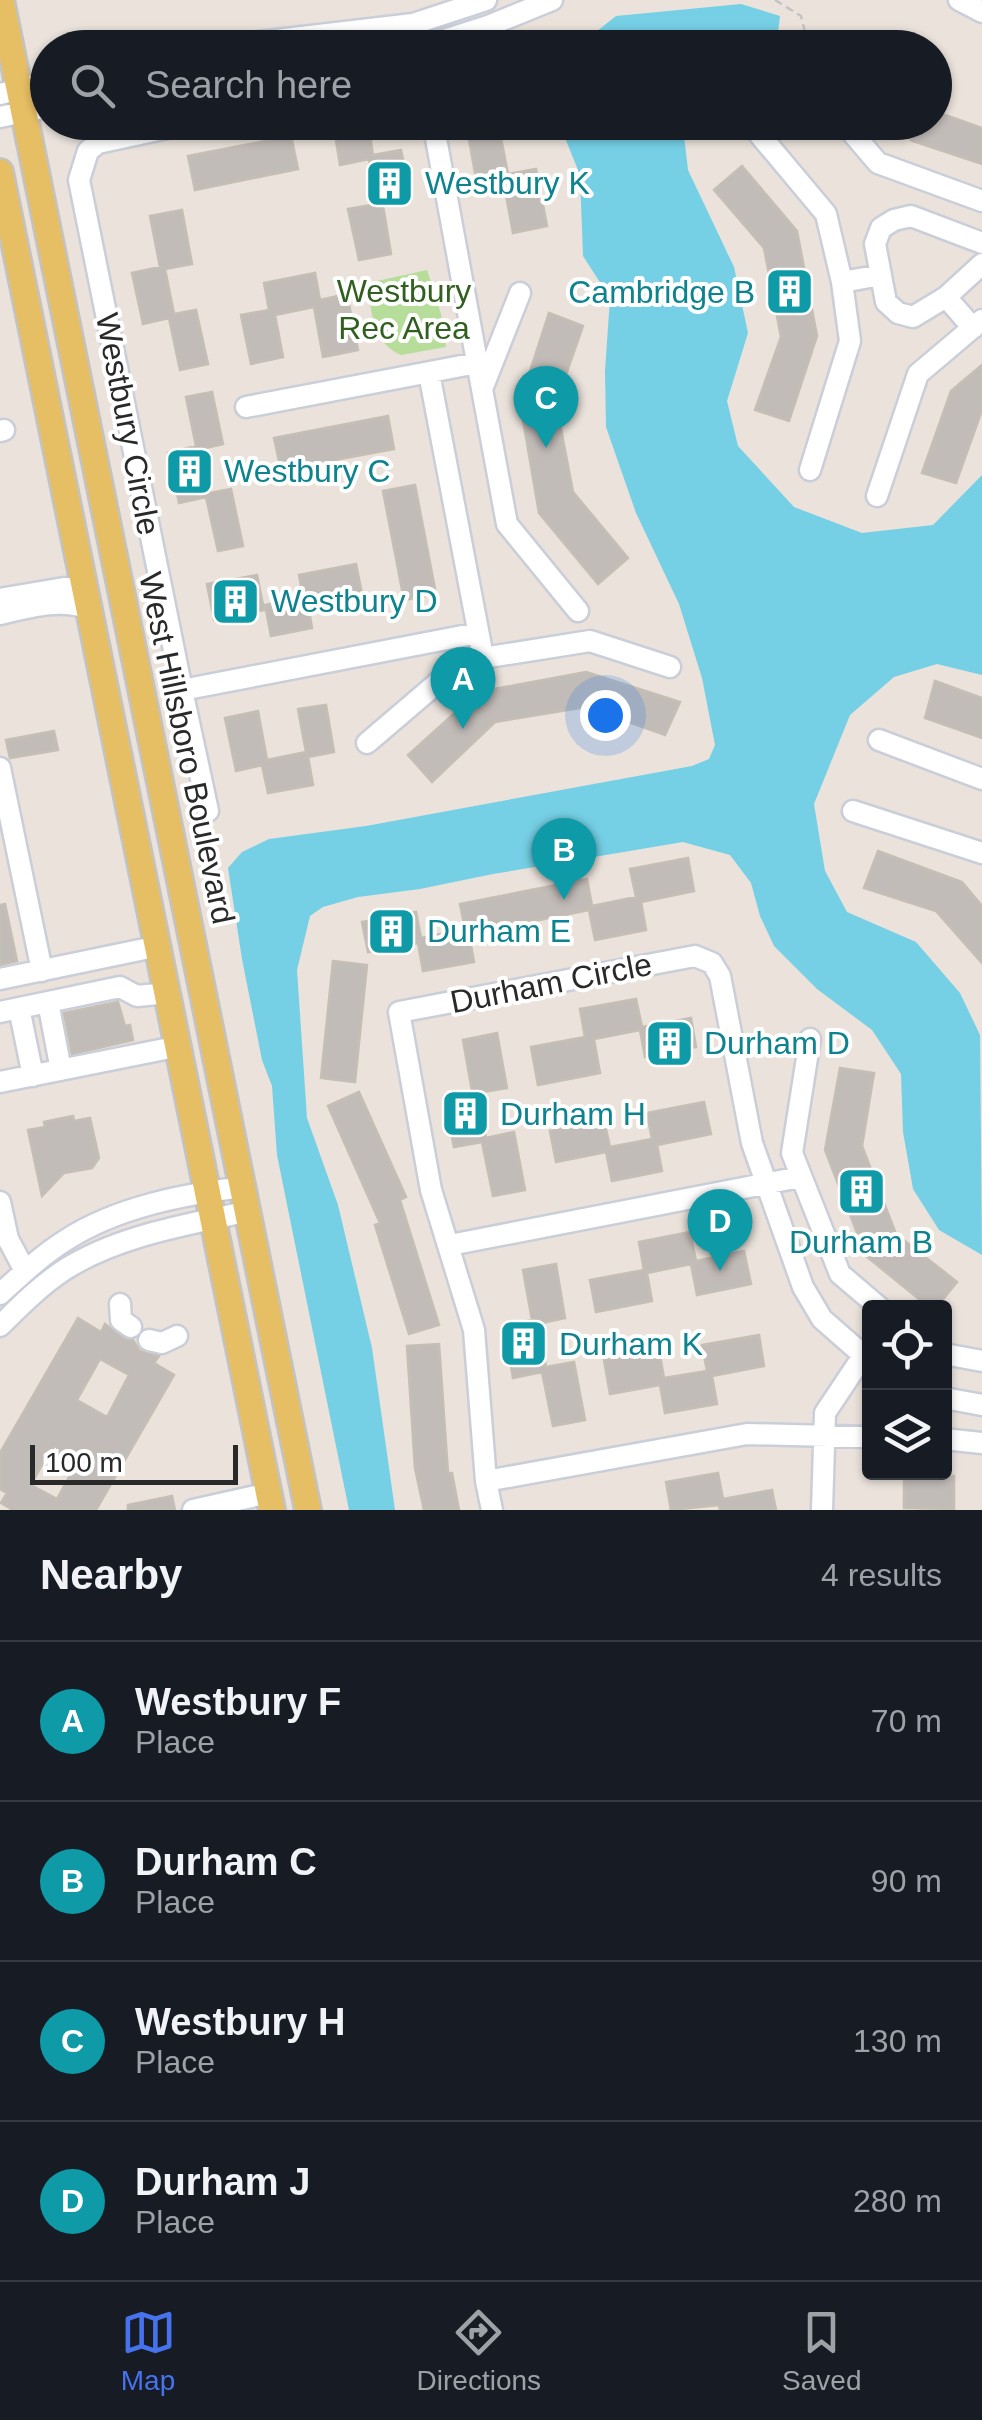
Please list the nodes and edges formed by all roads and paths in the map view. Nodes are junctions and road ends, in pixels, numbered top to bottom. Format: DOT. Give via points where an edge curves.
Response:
graph roads {
  1 [pos="1,0"];
  2 [pos="486,0"];
  3 [pos="552,0"];
  4 [pos="776,0"];
  5 [pos="958,0"];
  6 [pos="982,12"];
  7 [pos="414,24"];
  8 [pos="362,30"];
  9 [pos="415,30"];
  10 [pos="475,30"];
  11 [pos="804,30"];
  12 [pos="18,104"];
  13 [pos="112,140"];
  14 [pos="437,140"];
  15 [pos="764,140"];
  16 [pos="859,140"];
  17 [pos="0,172"];
  18 [pos="946,190"];
  19 [pos="982,201"];
  20 [pos="931,224"];
  21 [pos="6,237"];
  22 [pos="982,243"];
  23 [pos="982,264"];
  24 [pos="881,276"];
  25 [pos="842,282"];
  26 [pos="520,293"];
  27 [pos="946,297"];
  28 [pos="978,324"];
  29 [pos="484,365"];
  30 [pos="429,373"];
  31 [pos="246,407"];
  32 [pos="810,470"];
  33 [pos="877,496"];
  34 [pos="78,550"];
  35 [pos="118,573"];
  36 [pos="0,599"];
  37 [pos="88,599"];
  38 [pos="578,612"];
  39 [pos="0,614"];
  40 [pos="130,628"];
  41 [pos="478,633"];
  42 [pos="483,658"];
  43 [pos="670,667"];
  44 [pos="182,690"];
  45 [pos="878,740"];
  46 [pos="366,742"];
  47 [pos="0,768"];
  48 [pos="982,778"];
  49 [pos="208,811"];
  50 [pos="853,811"];
  51 [pos="982,853"];
  52 [pos="159,946"];
  53 [pos="42,970"];
  54 [pos="0,979"];
  55 [pos="168,993"];
  56 [pos="48,1002"];
  57 [pos="9,1010"];
  58 [pos="810,1039"];
  59 [pos="180,1046"];
  60 [pos="62,1070"];
  61 [pos="33,1076"];
  62 [pos="0,1082"];
  63 [pos="800,1177"];
  64 [pos="764,1184"];
  65 [pos="209,1191"];
  66 [pos="246,1199"];
  67 [pos="0,1202"];
  68 [pos="214,1219"];
  69 [pos="450,1245"];
  70 [pos="26,1270"];
  71 [pos="0,1294"];
  72 [pos="871,1300"];
  73 [pos="120,1304"];
  74 [pos="0,1326"];
  75 [pos="130,1328"];
  76 [pos="177,1336"];
  77 [pos="149,1340"];
  78 [pos="862,1355"];
  79 [pos="952,1355"];
  80 [pos="982,1361"];
  81 [pos="862,1364"];
  82 [pos="952,1399"];
  83 [pos="982,1405"];
  84 [pos="823,1436"];
  85 [pos="862,1437"];
  86 [pos="952,1440"];
  87 [pos="982,1443"];
  88 [pos="486,1481"];
  89 [pos="271,1502"];
  90 [pos="193,1510"];
  91 [pos="308,1510"];
  92 [pos="492,1510"];
  93 [pos="822,1510"];
  1 -- 12 [label="main road, West Hillsboro Boulevard"];
  2 -- 7 [label="street"];
  3 -- 10 [label="street"];
  4 -- 11 [label="path" via="801,16"];
  5 -- 6 [label="street"];
  7 -- 8 [label="street"];
  7 -- 9 [label="street"];
  12 -- 35 [label="main road, West Hillsboro Boulevard"];
  13 -- 44 [label="street, Westbury Circle" via="88,151 79,180"];
  14 -- 29 [label="street"];
  15 -- 25 [label="street" via="826,214"];
  16 -- 18 [label="street" via="878,164"];
  17 -- 21 [label="main road, West Hillsboro Boulevard"];
  18 -- 19 [label="street"];
  18 -- 20 [label="street"];
  20 -- 22 [label="street"];
  20 -- 24 [label="street" via="911,216 880,228 875,244"];
  21 -- 34 [label="main road, West Hillsboro Boulevard"];
  23 -- 27 [label="street"];
  24 -- 25 [label="street"];
  24 -- 27 [label="street" via="886,302 898,313 912,317"];
  25 -- 32 [label="street" via="850,341"];
  26 -- 29 [label="street"];
  27 -- 28 [label="street"];
  28 -- 33 [label="street" via="918,374"];
  29 -- 30 [label="street"];
  29 -- 38 [label="street" via="482,389 508,524"];
  30 -- 31 [label="street"];
  30 -- 41 [label="street"];
  34 -- 35 [label="main road" via="97,567"];
  34 -- 37 [label="main road, West Hillsboro Boulevard"];
  35 -- 40 [label="main road, West Hillsboro Boulevard"];
  36 -- 37 [label="street" via="64,588"];
  37 -- 39 [label="street"];
  37 -- 40 [label="main road" via="107,597"];
  37 -- 52 [label="main road, West Hillsboro Boulevard"];
  40 -- 66 [label="main road, West Hillsboro Boulevard"];
  41 -- 42 [label="street"];
  41 -- 44 [label="street"];
  42 -- 43 [label="street" via="590,641"];
  42 -- 46 [label="street" via="449,672"];
  44 -- 49 [label="street"];
  45 -- 48 [label="street"];
  47 -- 53 [label="street"];
  50 -- 51 [label="street"];
  52 -- 53 [label="street"];
  52 -- 55 [label="main road, West Hillsboro Boulevard"];
  53 -- 54 [label="street"];
  55 -- 56 [label="street" via="138,996 120,987"];
  55 -- 59 [label="main road, West Hillsboro Boulevard"];
  56 -- 57 [label="street"];
  56 -- 60 [label="street"];
  57 -- 61 [label="street"];
  58 -- 63 [label="street" via="792,1153"];
  59 -- 60 [label="street"];
  59 -- 65 [label="main road, West Hillsboro Boulevard"];
  60 -- 61 [label="street"];
  61 -- 62 [label="street"];
  63 -- 64 [label="street"];
  63 -- 72 [label="street" via="840,1274"];
  64 -- 69 [label="street"];
  64 -- 69 [label="street, Durham Circle" via="720,976 703,957 399,1012 431,1190"];
  64 -- 78 [label="street, Durham Circle" via="803,1287 822,1319"];
  65 -- 66 [label="street"];
  65 -- 68 [label="main road, West Hillsboro Boulevard"];
  65 -- 70 [label="street" via="100,1223"];
  66 -- 68 [label="street"];
  66 -- 91 [label="main road, West Hillsboro Boulevard"];
  67 -- 70 [label="street" via="8,1239"];
  68 -- 74 [label="street" via="146,1234 68,1268"];
  68 -- 89 [label="main road, West Hillsboro Boulevard"];
  69 -- 88 [label="street, Durham Circle" via="474,1330"];
  70 -- 71 [label="street"];
  73 -- 75 [label="street" via="121,1320"];
  76 -- 77 [label="street"];
  79 -- 80 [label="street"];
  81 -- 84 [label="street" via="824,1413"];
  82 -- 83 [label="street"];
  84 -- 85 [label="street"];
  84 -- 88 [label="street" via="747,1434"];
  84 -- 93 [label="street"];
  86 -- 87 [label="street"];
  88 -- 92 [label="street, Durham Circle"];
  89 -- 90 [label="street"];
}
